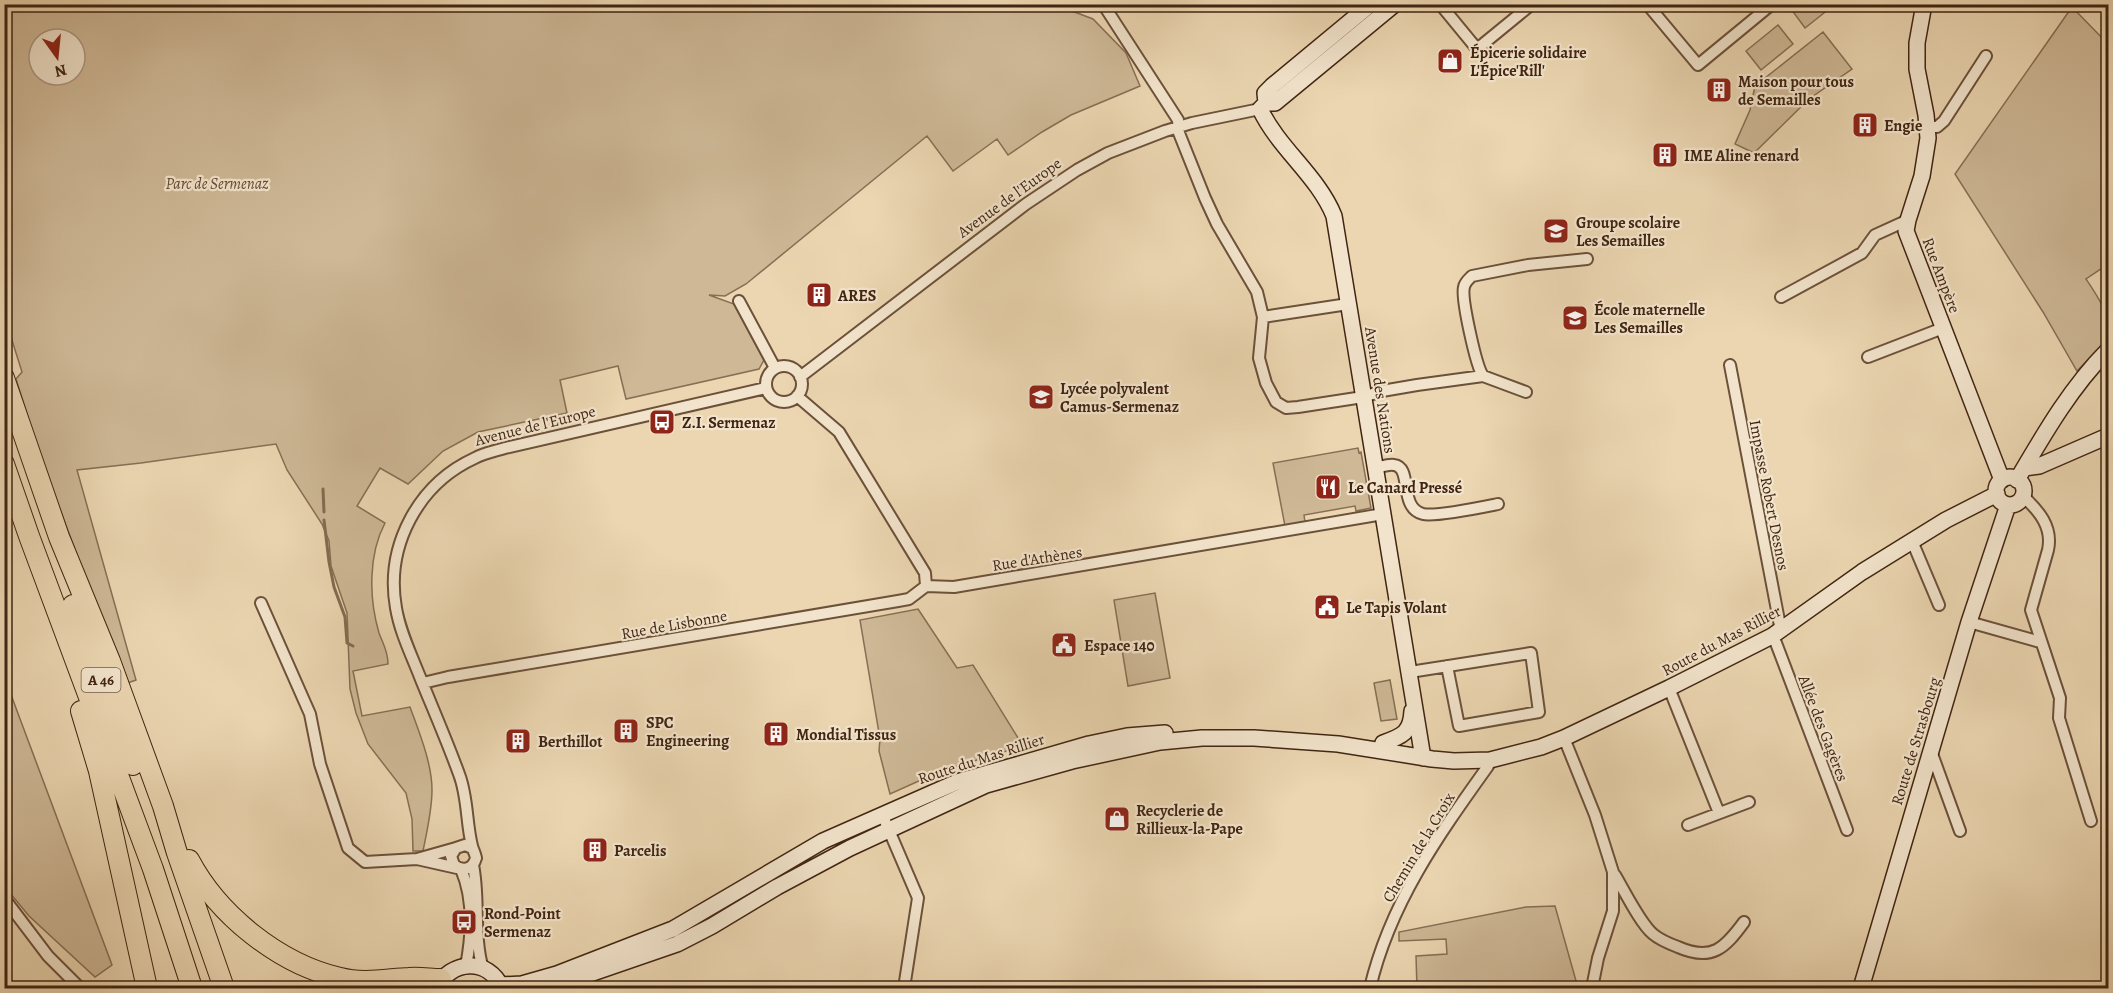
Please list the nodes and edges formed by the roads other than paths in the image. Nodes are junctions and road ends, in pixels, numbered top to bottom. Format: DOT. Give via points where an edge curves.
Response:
graph roads {
  1 [pos="1103,4"];
  2 [pos="1371,4"];
  3 [pos="1395,4"];
  4 [pos="1440,4"];
  5 [pos="1532,4"];
  6 [pos="1647,4"];
  7 [pos="1772,4"];
  8 [pos="1924,4"];
  9 [pos="1986,56"];
  10 [pos="1263,106"];
  11 [pos="1179,127"];
  12 [pos="1927,128"];
  13 [pos="1908,220"];
  14 [pos="1587,260"];
  15 [pos="1781,297"];
  16 [pos="739,301"];
  17 [pos="1348,304"];
  18 [pos="1263,317"];
  19 [pos="1943,328"];
  20 [pos="2109,350"];
  21 [pos="1868,357"];
  22 [pos="1730,365"];
  23 [pos="775,368"];
  24 [pos="1484,376"];
  25 [pos="800,377"];
  26 [pos="4,378"];
  27 [pos="766,388"];
  28 [pos="1526,392"];
  29 [pos="797,396"];
  30 [pos="4,397"];
  31 [pos="1363,397"];
  32 [pos="2109,436"];
  33 [pos="4,465"];
  34 [pos="1375,468"];
  35 [pos="2010,480"];
  36 [pos="2023,496"];
  37 [pos="1498,504"];
  38 [pos="2008,505"];
  39 [pos="1383,514"];
  40 [pos="1912,541"];
  41 [pos="926,586"];
  42 [pos="261,603"];
  43 [pos="1939,605"];
  44 [pos="1969,622"];
  45 [pos="1776,633"];
  46 [pos="2040,642"];
  47 [pos="76,663"];
  48 [pos="1447,666"];
  49 [pos="1410,672"];
  50 [pos="423,683"];
  51 [pos="1669,688"];
  52 [pos="1413,699"];
  53 [pos="1564,738"];
  54 [pos="1383,743"];
  55 [pos="1931,751"];
  56 [pos="1423,753"];
  57 [pos="1482,760"];
  58 [pos="465,797"];
  59 [pos="1749,802"];
  60 [pos="163,806"];
  61 [pos="1719,813"];
  62 [pos="882,814"];
  63 [pos="2091,821"];
  64 [pos="1688,825"];
  65 [pos="890,829"];
  66 [pos="1847,831"];
  67 [pos="1960,831"];
  68 [pos="458,846"];
  69 [pos="472,848"];
  70 [pos="417,859"];
  71 [pos="473,865"];
  72 [pos="459,868"];
  73 [pos="1613,872"];
  74 [pos="4,898"];
  75 [pos="1744,922"];
  76 [pos="466,966"];
  77 [pos="483,969"];
  78 [pos="439,984"];
  79 [pos="502,987"];
  80 [pos="80,988"];
  81 [pos="147,988"];
  82 [pos="192,988"];
  83 [pos="212,988"];
  84 [pos="224,988"];
  85 [pos="549,988"];
  86 [pos="904,988"];
  87 [pos="1370,988"];
  88 [pos="1592,988"];
  89 [pos="1861,988"];
  1 -- 11 [label="street" via="1179,120"];
  2 -- 10 [label="main road" via="1272,86 1265,93"];
  3 -- 10 [label="main road, Avenue de l'Europe" via="1275,103"];
  4 -- 5 [label="street" via="1477,49"];
  6 -- 7 [label="street" via="1698,65"];
  8 -- 12 [label="main road, Rue Ampère" via="1917,69"];
  9 -- 12 [label="street" via="1944,121"];
  10 -- 11 [label="street, Avenue de l'Europe"];
  10 -- 17 [label="main road, Avenue des Nations" via="1268,126 1327,199 1338,235"];
  11 -- 18 [label="street" via="1205,198 1257,292"];
  11 -- 25 [label="street, Avenue de l'Europe" via="1108,153 1058,182"];
  12 -- 13 [label="main road, Rue Ampère" via="1922,176"];
  13 -- 15 [label="street" via="1875,235 1862,253"];
  13 -- 19 [label="main road, Rue Ampère" via="1908,236"];
  14 -- 24 [label="street" via="1528,265 1472,276 1466,282 1463,289 1470,332"];
  16 -- 23 [label="street"];
  17 -- 18 [label="street"];
  17 -- 31 [label="main road, Avenue des Nations"];
  18 -- 31 [label="street" via="1259,358 1276,402 1286,408"];
  19 -- 21 [label="street"];
  19 -- 35 [label="main road, Rue Ampère"];
  20 -- 35 [label="main road" via="2089,369"];
  22 -- 45 [label="street, Impasse Robert Desnos"];
  23 -- 25 [label="street" via="787,366"];
  23 -- 27 [label="street" via="767,377"];
  24 -- 28 [label="street"];
  24 -- 31 [label="street"];
  25 -- 29 [label="street"];
  26 -- 60 [label="highway" via="59,537"];
  27 -- 29 [label="street" via="780,401"];
  27 -- 50 [label="street, Avenue de l'Europe" via="505,448 454,469 412,513 394,569 400,627"];
  29 -- 41 [label="street" via="839,432 925,573"];
  30 -- 83 [label="highway, A 46" via="52,549 151,809"];
  31 -- 34 [label="main road, Avenue des Nations"];
  32 -- 35 [label="main road, Route du Mas Rillier"];
  33 -- 47 [label="highway, A 46"];
  34 -- 37 [label="street" via="1399,467 1408,501 1424,514"];
  34 -- 39 [label="main road, Avenue des Nations"];
  35 -- 36 [label="main road, Rue Ampère" via="2023,487"];
  35 -- 38 [label="main road" via="2001,501"];
  35 -- 40 [label="main road, Route du Mas Rillier"];
  36 -- 38 [label="main road"];
  36 -- 46 [label="street" via="2045,522 2050,540 2031,610"];
  38 -- 44 [label="main road, Route de Strasbourg"];
  39 -- 41 [label="street, Rue d'Athènes" via="954,587"];
  39 -- 49 [label="main road, Avenue des Nations"];
  40 -- 43 [label="street"];
  40 -- 45 [label="main road, Route du Mas Rillier"];
  41 -- 50 [label="street, Rue de Lisbonne" via="909,599"];
  42 -- 70 [label="street" via="310,714 320,764 348,848 365,862"];
  44 -- 46 [label="street"];
  44 -- 55 [label="main road, Route de Strasbourg"];
  45 -- 51 [label="main road, Route du Mas Rillier"];
  45 -- 66 [label="street, Allée des Gagères" via="1776,643"];
  46 -- 63 [label="street" via="2060,698 2059,718"];
  47 -- 81 [label="highway" via="81,712 99,771"];
  47 -- 82 [label="highway, A 46"];
  48 -- 48 [label="street" via="1531,653 1539,712 1459,726"];
  48 -- 49 [label="street"];
  49 -- 52 [label="main road, Avenue des Nations"];
  50 -- 58 [label="street, Avenue de l'Europe"];
  51 -- 53 [label="main road, Route du Mas Rillier"];
  51 -- 61 [label="street"];
  52 -- 54 [label="main road, Avenue des Nations" via="1409,729"];
  52 -- 56 [label="main road, Avenue des Nations"];
  53 -- 57 [label="main road, Route du Mas Rillier" via="1523,753"];
  53 -- 73 [label="street"];
  54 -- 56 [label="main road, Route du Mas Rillier"];
  54 -- 62 [label="main road, Route du Mas Rillier" via="1221,729 1127,736 990,771"];
  55 -- 67 [label="street"];
  55 -- 89 [label="main road, Route de Strasbourg"];
  56 -- 57 [label="main road, Route du Mas Rillier"];
  56 -- 65 [label="main road, Route du Mas Rillier" via="1254,738 1160,742 1072,761 986,786"];
  57 -- 87 [label="street, Chemin de la Croix" via="1488,766 1440,834 1400,901"];
  58 -- 68 [label="street, Avenue de l'Europe" via="466,814"];
  58 -- 69 [label="street, Avenue de l'Europe"];
  59 -- 61 [label="street"];
  60 -- 78 [label="highway" via="198,878 222,908 260,940 313,969 341,979 412,977"];
  60 -- 84 [label="highway"];
  61 -- 64 [label="street"];
  62 -- 65 [label="street"];
  62 -- 79 [label="main road, Route du Mas Rillier" via="823,841 673,929 557,974"];
  65 -- 85 [label="main road, Route du Mas Rillier" via="839,853 677,944"];
  65 -- 86 [label="street" via="918,898"];
  68 -- 69 [label="street"];
  68 -- 70 [label="street"];
  68 -- 72 [label="street" via="451,856"];
  69 -- 71 [label="street" via="476,855"];
  70 -- 72 [label="street"];
  71 -- 72 [label="street"];
  71 -- 77 [label="street"];
  72 -- 76 [label="street" via="467,883 470,911"];
  73 -- 75 [label="street" via="1653,934 1691,953 1716,951"];
  73 -- 88 [label="street" via="1613,912"];
  74 -- 80 [label="street" via="48,956"];
  76 -- 77 [label="main road"];
  76 -- 78 [label="main road" via="448,972"];
  77 -- 79 [label="main road" via="494,975"];
}
